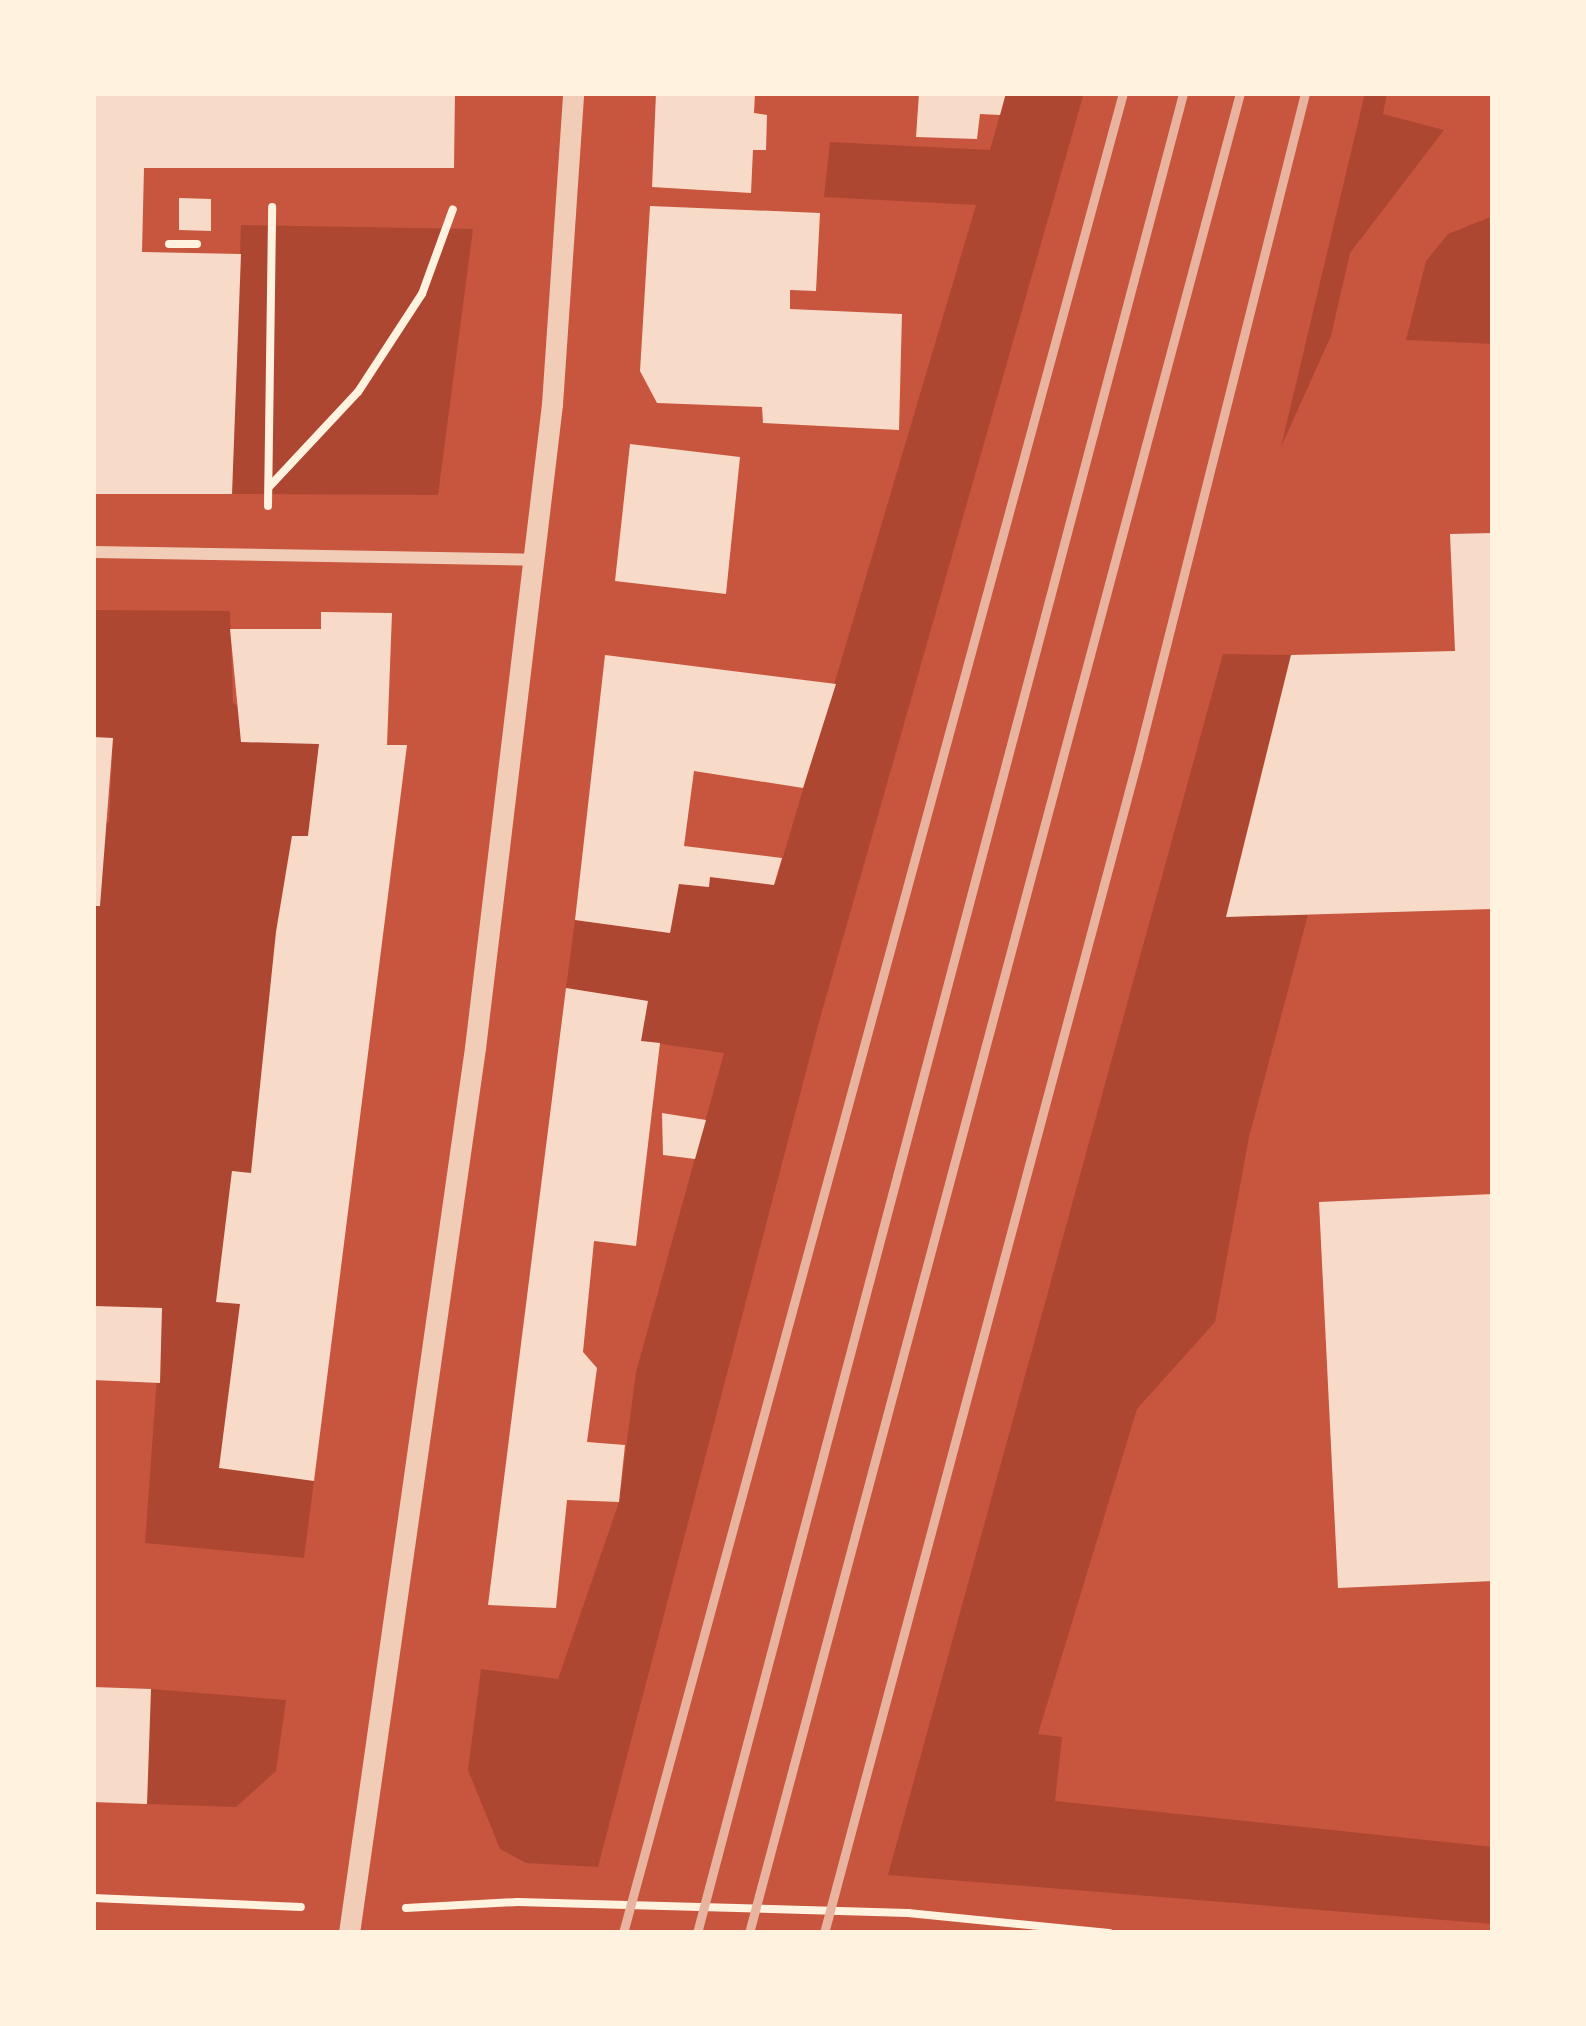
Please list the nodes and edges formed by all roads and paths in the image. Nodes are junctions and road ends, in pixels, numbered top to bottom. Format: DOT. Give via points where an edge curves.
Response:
graph roads {
  1 [pos="573,93"];
  2 [pos="272,207"];
  3 [pos="453,209"];
  4 [pos="169,244"];
  5 [pos="197,244"];
  6 [pos="269,487"];
  7 [pos="268,507"];
  8 [pos="93,552"];
  9 [pos="533,560"];
  10 [pos="93,1898"];
  11 [pos="518,1902"];
  12 [pos="250,1903"];
  13 [pos="349,1933"];
  14 [pos="1108,1933"];
  1 -- 9 [label="street"];
  2 -- 6 [label="path"];
  3 -- 6 [label="path" via="422,294 358,392"];
  4 -- 5 [label="path"];
  6 -- 7 [label="path"];
  8 -- 9 [label="street"];
  9 -- 13 [label="street" via="475,1048"];
  10 -- 12 [label="path"];
  11 -- 14 [label="path" via="908,1913"];
}
